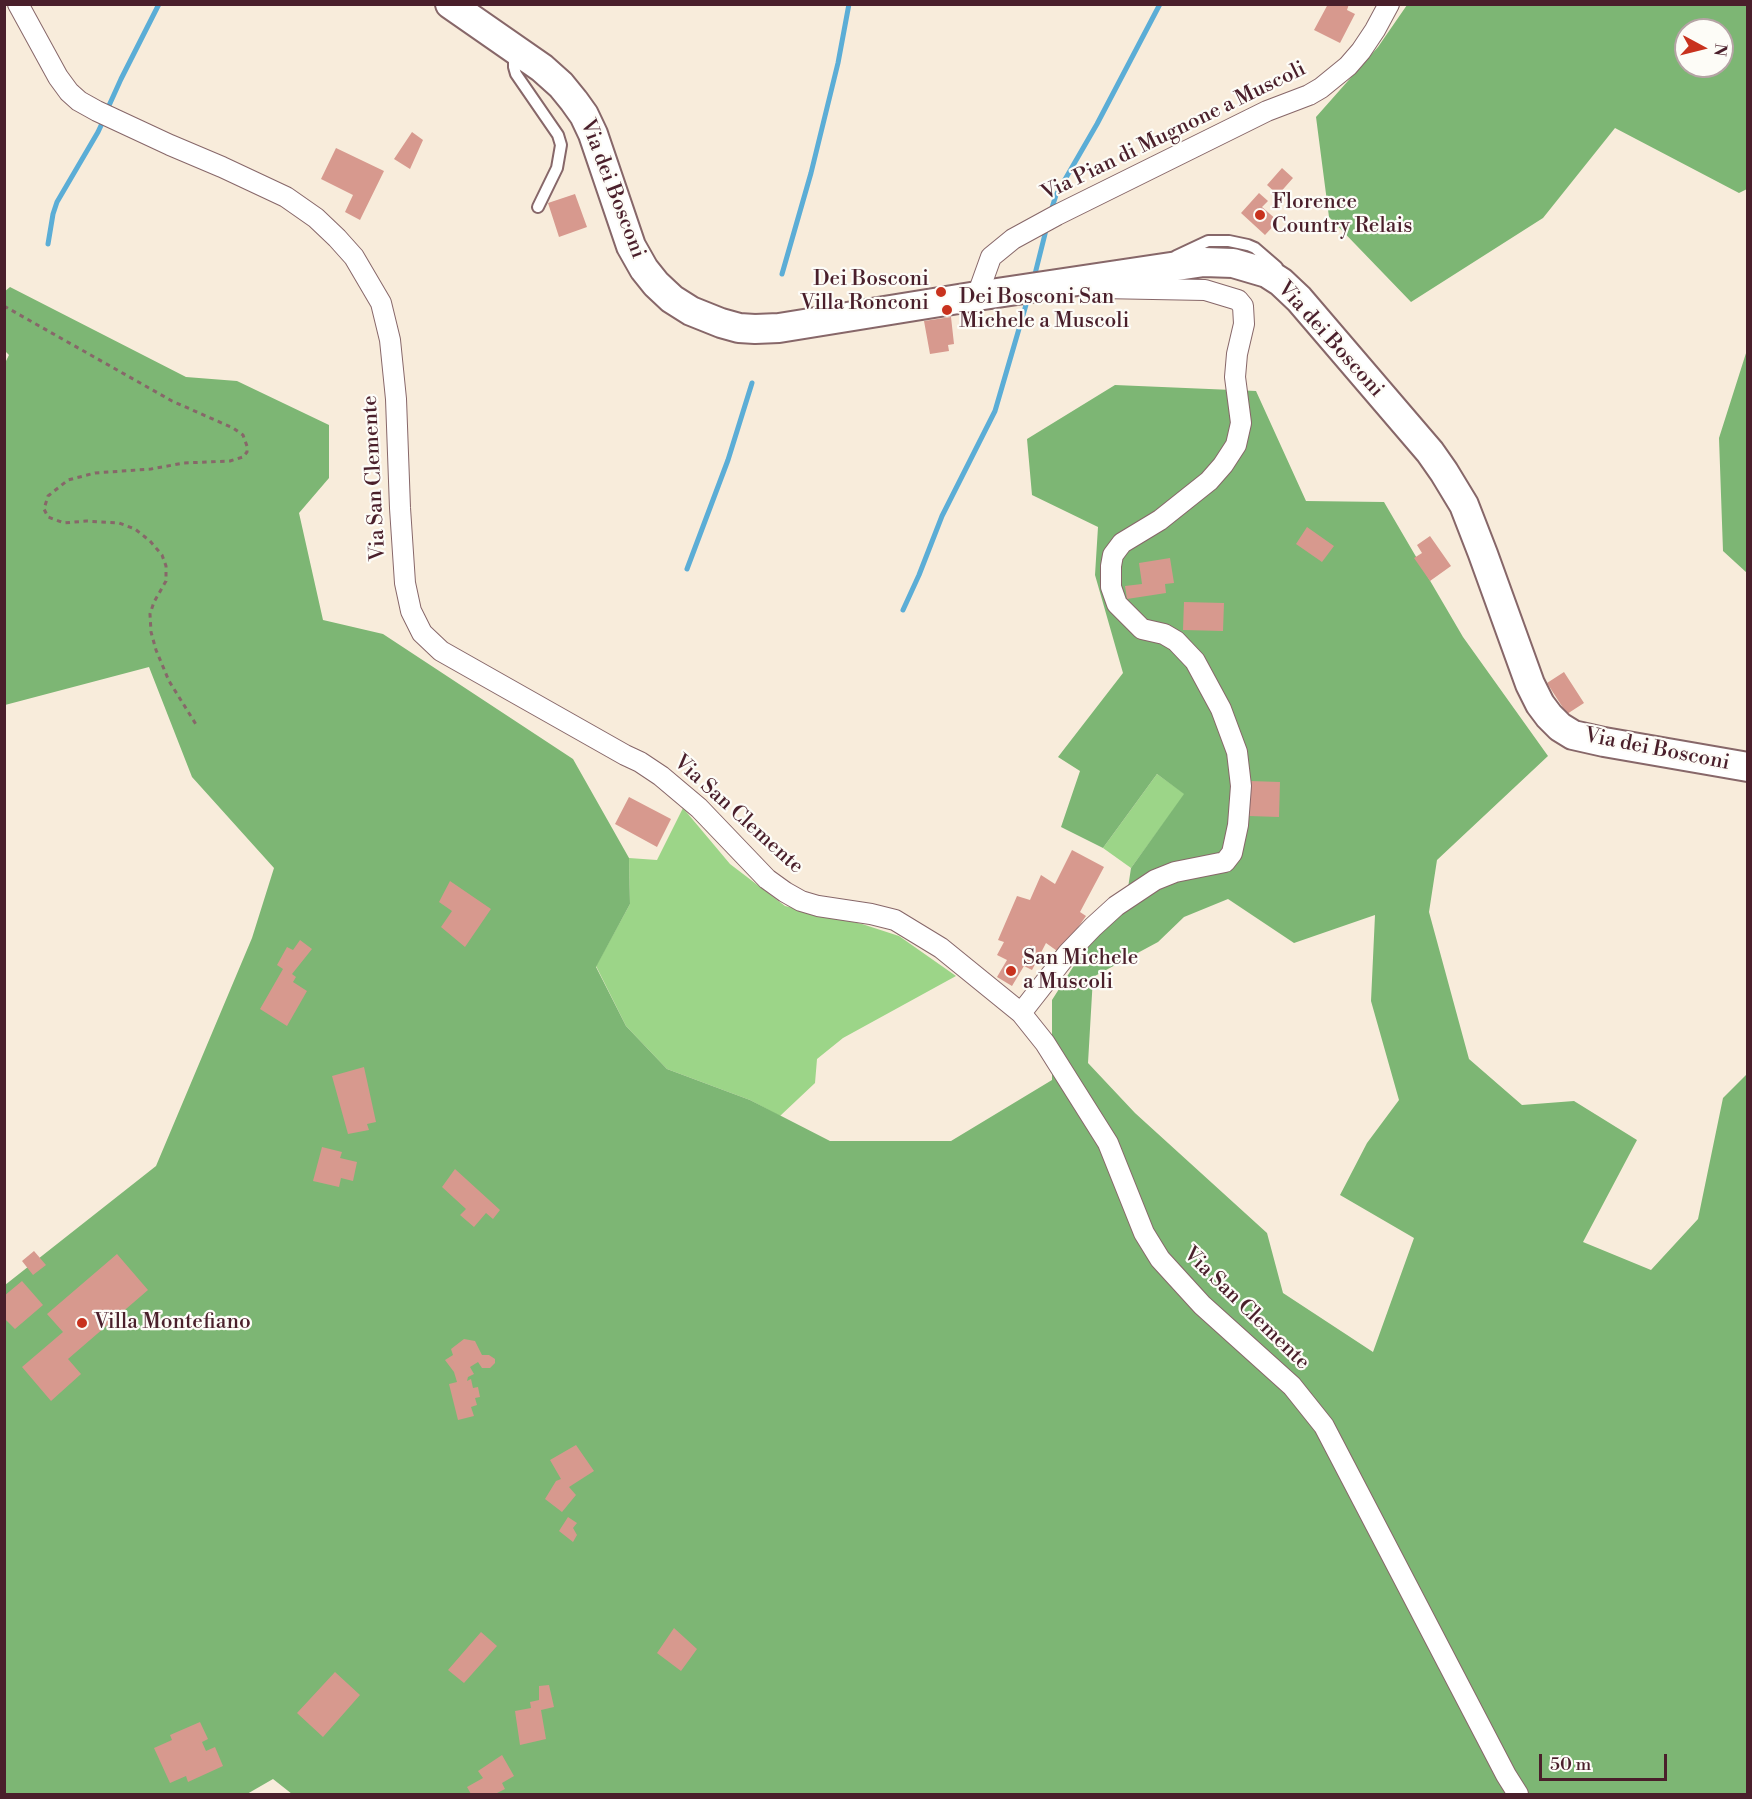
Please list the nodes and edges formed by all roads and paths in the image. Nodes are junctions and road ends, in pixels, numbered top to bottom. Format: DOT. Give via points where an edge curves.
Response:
graph roads {
  1 [pos="18,4"];
  2 [pos="450,4"];
  3 [pos="1389,4"];
  4 [pos="514,48"];
  5 [pos="538,207"];
  6 [pos="1042,286"];
  7 [pos="977,296"];
  8 [pos="4,306"];
  9 [pos="197,726"];
  10 [pos="1748,767"];
  11 [pos="1021,1013"];
  12 [pos="1518,1794"];
  1 -- 11 [label="street, Via San Clemente" via="57,77 79,101 286,197 316,218 354,257 381,303 390,340 405,583 411,611 422,633 441,651 661,776 785,892 818,906 895,920 941,948"];
  2 -- 4 [label="main road, Via dei Bosconi"];
  3 -- 7 [label="street, Via Pian di Mugnone a Muscoli" via="1361,51 1322,88 1267,111 1013,239 991,257"];
  4 -- 5 [label="lane" via="516,74 561,145 557,168"];
  4 -- 7 [label="main road, Via dei Bosconi" via="561,85 584,115 631,246 656,284 691,310 755,330"];
  6 -- 7 [label="main road, Via dei Bosconi"];
  6 -- 10 [label="main road, Via dei Bosconi" via="1204,262 1233,264 1267,273 1281,282 1430,452 1454,488 1464,505 1530,684 1549,716 1573,735"];
  6 -- 11 [label="street" via="1205,290 1238,300 1243,306 1244,324 1234,377 1241,423 1236,445 1209,481 1160,520 1122,543 1111,566 1111,587 1118,604 1142,629 1176,641 1195,661 1221,709 1237,752 1241,786 1238,825 1232,853 1225,862 1155,880 1116,906 1068,953"];
  8 -- 9 [label="path" via="172,401 243,435 247,446 243,458 95,473 68,480 48,496 44,509 48,517 64,523 119,523 135,529 162,555 166,581 150,614 151,633 169,681"];
  11 -- 12 [label="street, Via San Clemente" via="1045,1043 1108,1143 1144,1233 1160,1259 1202,1305 1292,1386 1324,1426"];
}
